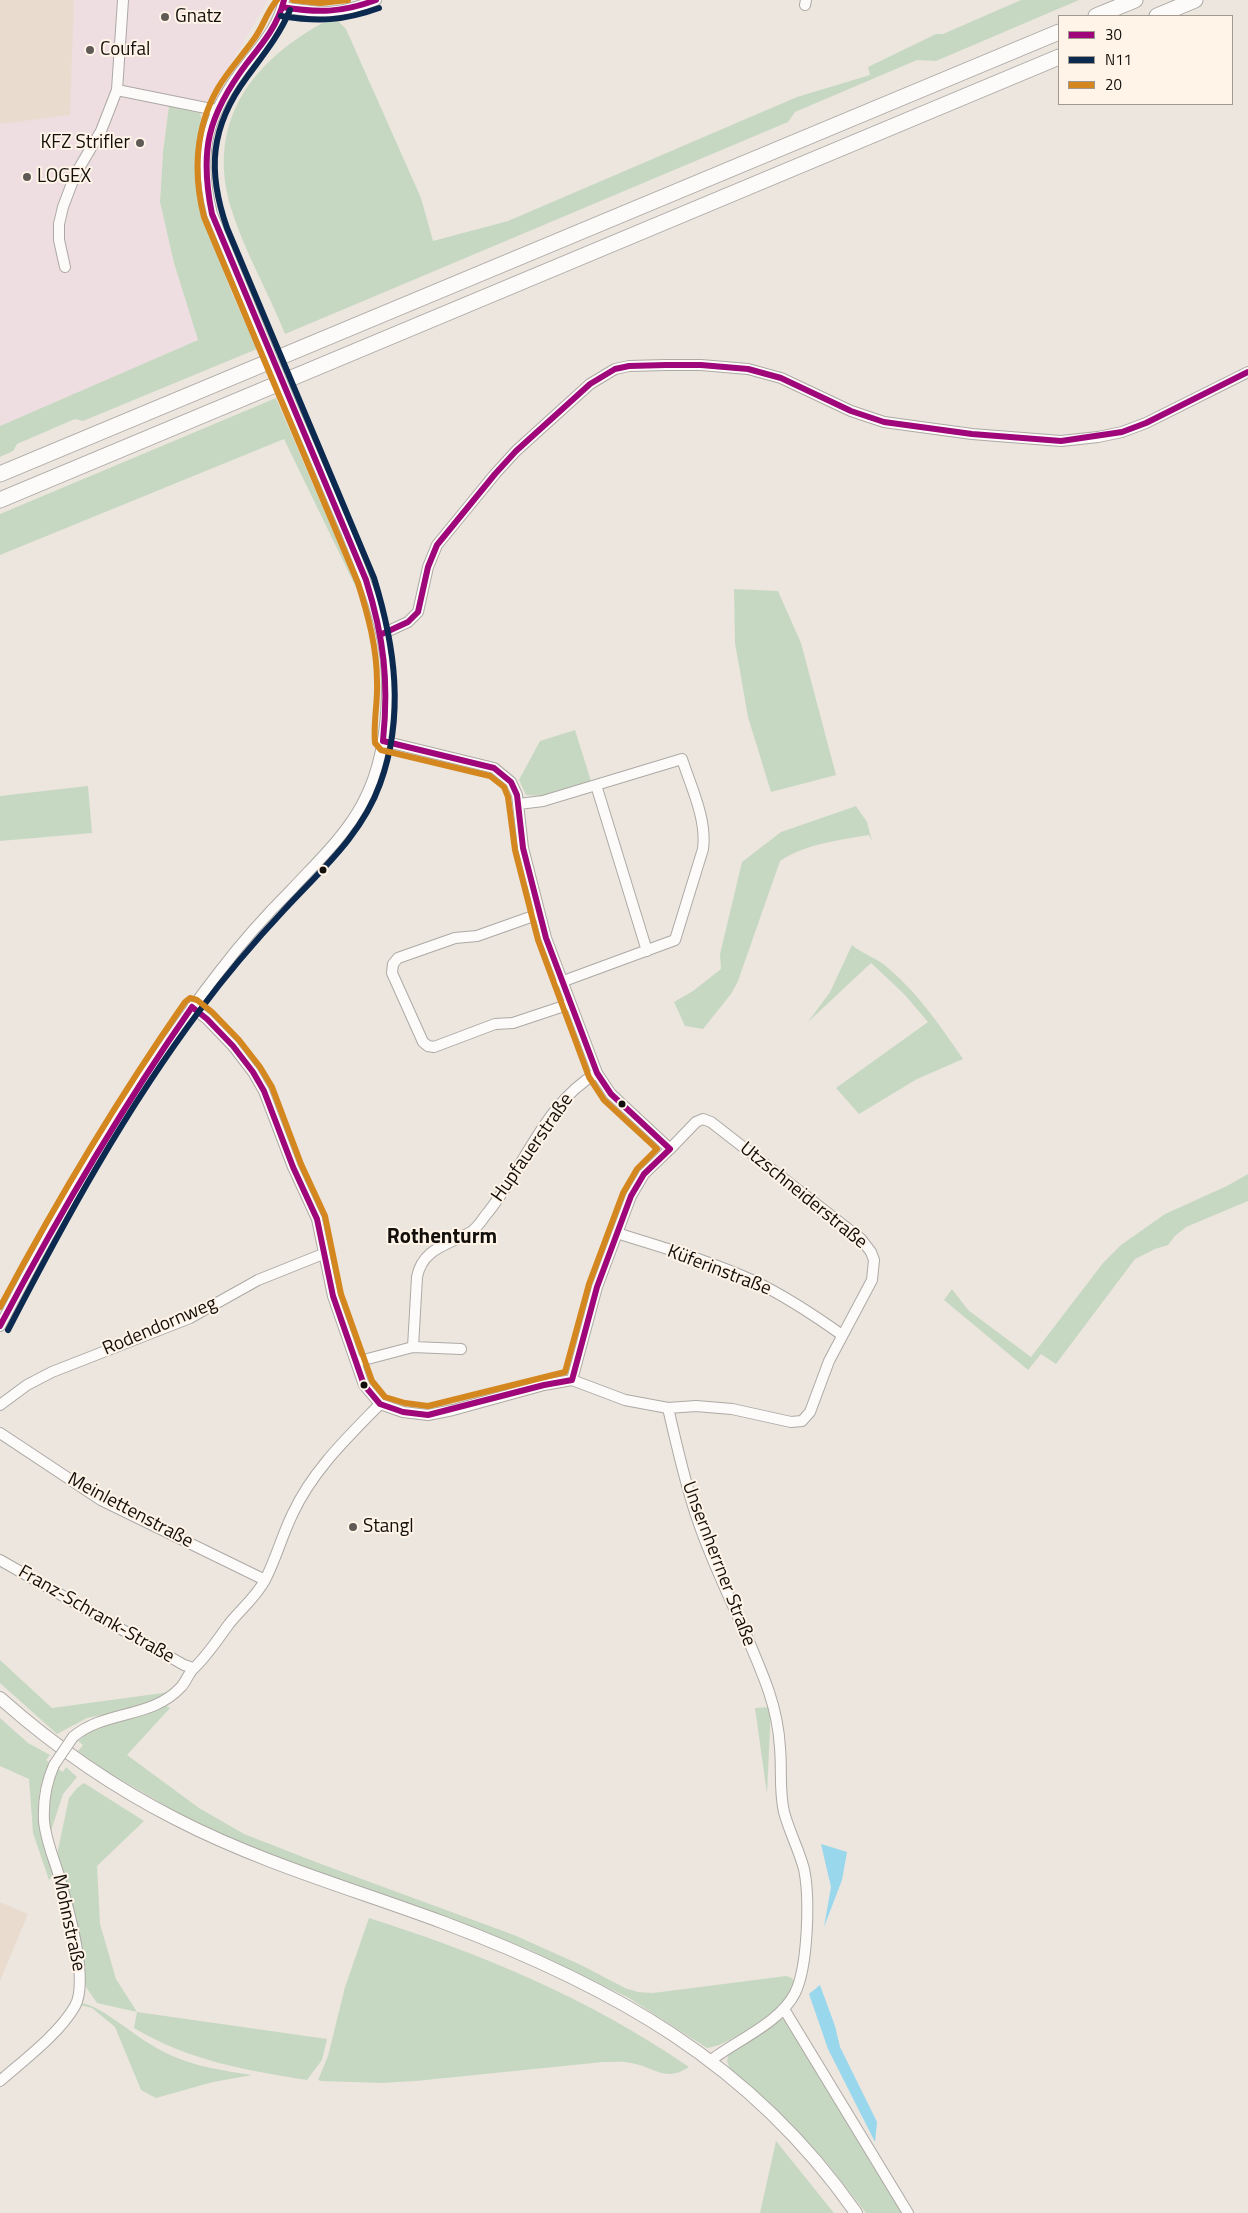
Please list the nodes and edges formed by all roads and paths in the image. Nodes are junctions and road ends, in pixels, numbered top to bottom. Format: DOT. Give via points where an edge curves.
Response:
graph roads {
  1 [pos="122,0"];
  2 [pos="376,0"];
  3 [pos="1135,0"];
  4 [pos="1196,0"];
  5 [pos="283,4"];
  6 [pos="1098,15"];
  7 [pos="1159,15"];
  8 [pos="1058,32"];
  9 [pos="1058,57"];
  10 [pos="117,90"];
  11 [pos="216,110"];
  12 [pos="65,267"];
  13 [pos="1248,372"];
  14 [pos="0,474"];
  15 [pos="0,500"];
  16 [pos="382,634"];
  17 [pos="383,741"];
  18 [pos="596,785"];
  19 [pos="518,804"];
  20 [pos="539,914"];
  21 [pos="647,951"];
  22 [pos="561,982"];
  23 [pos="570,1004"];
  24 [pos="192,1007"];
  25 [pos="597,1073"];
  26 [pos="670,1149"];
  27 [pos="617,1233"];
  28 [pos="323,1254"];
  29 [pos="0,1326"];
  30 [pos="842,1335"];
  31 [pos="413,1347"];
  32 [pos="461,1349"];
  33 [pos="356,1362"];
  34 [pos="572,1380"];
  35 [pos="380,1404"];
  36 [pos="0,1405"];
  37 [pos="668,1408"];
  38 [pos="0,1434"];
  39 [pos="0,1560"];
  40 [pos="265,1580"];
  41 [pos="193,1668"];
  42 [pos="0,1698"];
  43 [pos="784,2009"];
  44 [pos="710,2061"];
  45 [pos="0,2081"];
  46 [pos="856,2213"];
  47 [pos="908,2213"];
  1 -- 10 [label="street"];
  2 -- 5 [label="street" via="350,10 326,13"];
  3 -- 6 [label="highway"];
  4 -- 7 [label="highway"];
  5 -- 11 [label="street" via="269,36 235,78"];
  8 -- 14 [label="highway"];
  9 -- 15 [label="highway"];
  10 -- 11 [label="street"];
  10 -- 12 [label="street" via="101,131 75,175 63,207 59,240"];
  11 -- 16 [label="street, bridge" via="206,148 205,180 212,214 366,580"];
  13 -- 16 [label="street" via="1138,426 1098,437 1061,441 980,435 884,422 851,411 781,378 748,368 666,365 629,366 615,370 579,394 495,474 437,545 428,567 418,612 408,622"];
  16 -- 17 [label="street" via="387,677"];
  17 -- 19 [label="street" via="494,768 511,782"];
  17 -- 24 [label="street" via="372,782 354,819 246,940"];
  18 -- 19 [label="street" via="543,801"];
  18 -- 21 [label="street"];
  18 -- 21 [label="street" via="682,759 702,822 703,849 675,940"];
  19 -- 20 [label="street"];
  20 -- 22 [label="street"];
  20 -- 23 [label="street" via="477,936 455,938 398,958 392,973 423,1042 428,1046"];
  21 -- 22 [label="street"];
  22 -- 23 [label="street"];
  23 -- 25 [label="street"];
  24 -- 28 [label="street" via="233,1046 262,1087 317,1219"];
  24 -- 29 [label="street" via="142,1077 105,1138"];
  25 -- 26 [label="street" via="611,1094"];
  25 -- 31 [label="street, Hupfauerstraße" via="564,1099 486,1215 471,1232 447,1242 424,1259 419,1268"];
  26 -- 27 [label="street, Utzschneiderstraße" via="636,1185"];
  26 -- 30 [label="street, Utzschneiderstraße" via="696,1122 702,1119 711,1122 861,1239 871,1252 875,1270 868,1290"];
  27 -- 30 [label="street, Küferinstraße" via="754,1281"];
  27 -- 34 [label="street, Utzschneiderstraße" via="597,1287"];
  28 -- 33 [label="street" via="333,1296"];
  28 -- 36 [label="street, Rodendornweg" via="258,1280 190,1318 52,1372"];
  30 -- 37 [label="street, Utzschneiderstraße" via="810,1412 802,1420 791,1422 722,1408"];
  31 -- 32 [label="street"];
  31 -- 33 [label="street"];
  33 -- 35 [label="street" via="364,1385"];
  34 -- 35 [label="street" via="428,1415 403,1412"];
  34 -- 37 [label="street" via="625,1400"];
  35 -- 40 [label="street" via="339,1446 305,1492 293,1512"];
  37 -- 43 [label="street, Unsernherrner Straße" via="698,1522 773,1706 780,1748 784,1812 807,1887 802,1972"];
  38 -- 40 [label="street, Meinlettenstraße" via="101,1500"];
  39 -- 41 [label="street, Franz-Schrank-Straße"];
  40 -- 41 [label="street"];
  41 -- 45 [label="street, Mohnstraße, bridge" via="182,1686 163,1701 139,1712 83,1728 54,1766 46,1788 44,1822 62,1884 78,1961 80,1995 56,2029"];
  42 -- 44 [label="main road" via="93,1772 177,1820 320,1880 441,1922 557,1968 631,2007"];
  43 -- 44 [label="street"];
  43 -- 47 [label="street"];
  44 -- 46 [label="main road" via="781,2122"];
}
